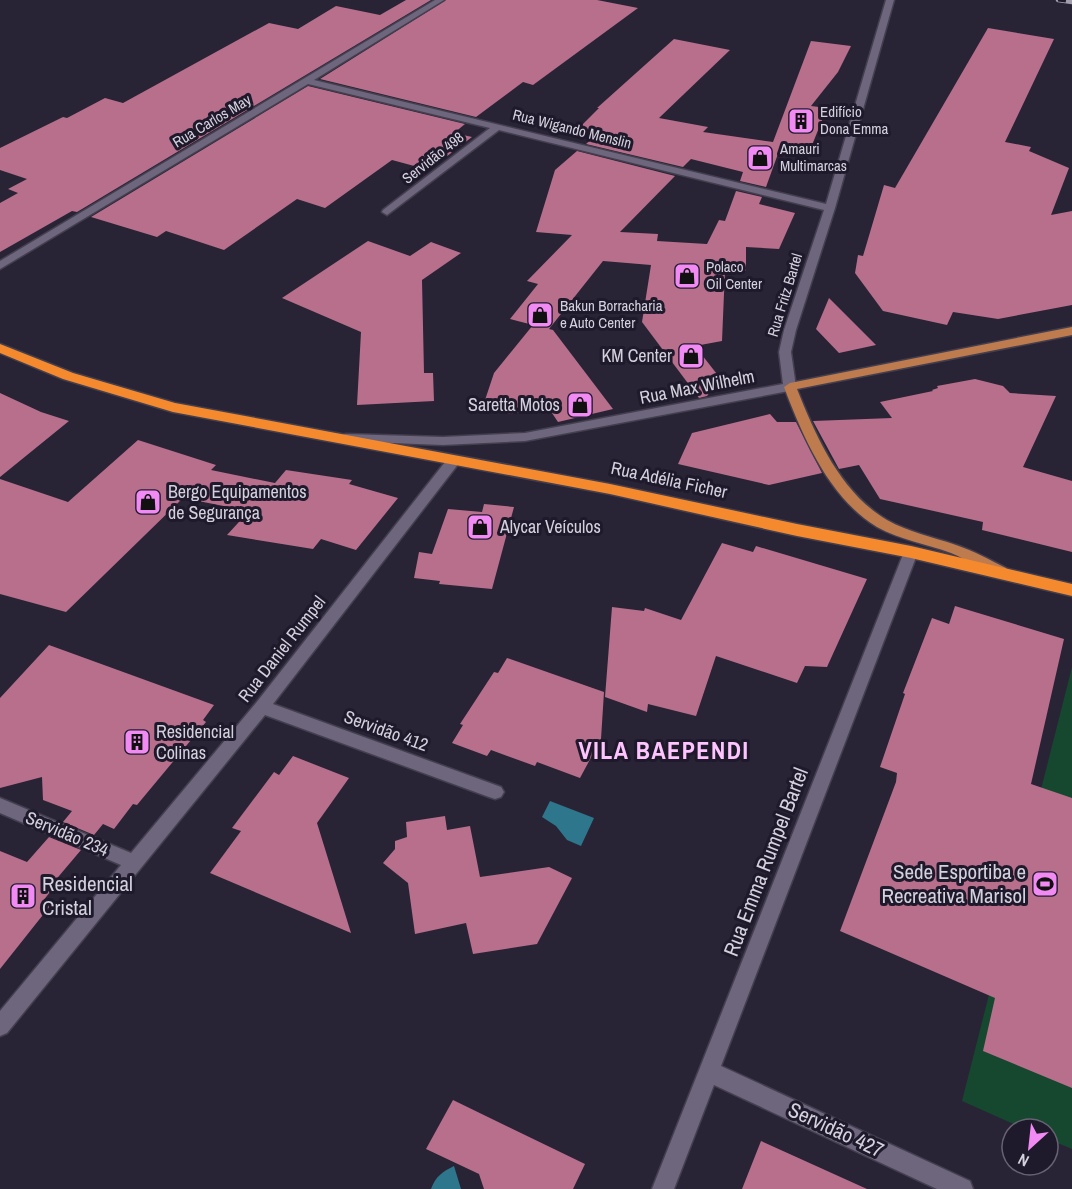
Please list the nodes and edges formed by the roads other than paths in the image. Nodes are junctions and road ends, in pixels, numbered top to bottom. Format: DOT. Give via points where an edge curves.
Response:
graph roads {
  1 [pos="440,0"];
  2 [pos="890,0"];
  3 [pos="307,81"];
  4 [pos="497,127"];
  5 [pos="830,208"];
  6 [pos="387,212"];
  7 [pos="0,266"];
  8 [pos="1072,331"];
  9 [pos="0,348"];
  10 [pos="790,387"];
  11 [pos="326,437"];
  12 [pos="454,460"];
  13 [pos="911,552"];
  14 [pos="1001,572"];
  15 [pos="1072,590"];
  16 [pos="262,707"];
  17 [pos="495,792"];
  18 [pos="0,805"];
  19 [pos="134,862"];
  20 [pos="0,1026"];
  21 [pos="710,1072"];
  22 [pos="663,1189"];
  23 [pos="962,1189"];
  1 -- 3 [label="street, Rua Carlos May"];
  2 -- 5 [label="street, Rua Fritz Bartel"];
  3 -- 4 [label="street, Rua Wigando Menslin"];
  3 -- 7 [label="street, Rua Carlos May"];
  4 -- 5 [label="street, Rua Wigando Menslin"];
  4 -- 6 [label="street, Servidão 498"];
  5 -- 10 [label="street, Rua Fritz Bartel" via="785,352"];
  8 -- 10 [label="main road, Rua Max Wilhelm"];
  9 -- 11 [label="highway, Rua Adélia Ficher" via="119,393 226,419"];
  10 -- 11 [label="street, Rua Max Wilhelm" via="525,437 442,441"];
  10 -- 14 [label="main road, Rua Fritz Bartel" via="830,468 863,509 880,522 964,553"];
  11 -- 12 [label="highway, Rua Adélia Ficher"];
  12 -- 13 [label="highway, Rua Adélia Ficher"];
  12 -- 16 [label="street, Rua Daniel Rumpel"];
  13 -- 14 [label="highway, Rua Adélia Ficher"];
  13 -- 21 [label="street, Rua Emma Rumpel Bartel"];
  14 -- 15 [label="highway, Rua Adélia Ficher"];
  16 -- 17 [label="street, Servidão 412"];
  16 -- 19 [label="street, Rua Daniel Rumpel"];
  18 -- 19 [label="street, Servidão 234"];
  19 -- 20 [label="street, Rua Daniel Rumpel"];
  21 -- 22 [label="street, Rua Emma Rumpel Bartel"];
  21 -- 23 [label="street, Servidão 427"];
}
